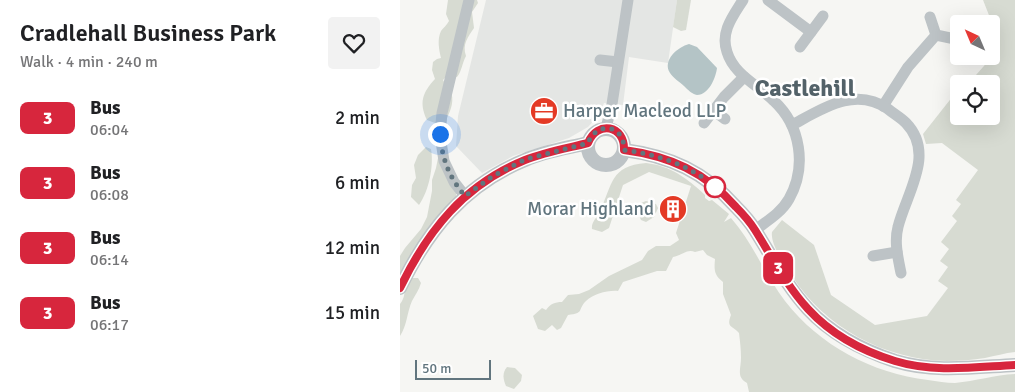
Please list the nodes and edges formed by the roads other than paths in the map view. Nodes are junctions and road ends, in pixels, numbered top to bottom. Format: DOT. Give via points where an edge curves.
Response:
graph roads {
  1 [pos="469,0"];
  2 [pos="628,0"];
  3 [pos="743,0"];
  4 [pos="768,0"];
  5 [pos="823,16"];
  6 [pos="930,17"];
  7 [pos="811,32"];
  8 [pos="936,35"];
  9 [pos="950,38"];
  10 [pos="800,47"];
  11 [pos="600,60"];
  12 [pos="618,62"];
  13 [pos="744,77"];
  14 [pos="883,106"];
  15 [pos="713,110"];
  16 [pos="725,119"];
  17 [pos="704,123"];
  18 [pos="792,125"];
  19 [pos="606,128"];
  20 [pos="588,143"];
  21 [pos="624,150"];
  22 [pos="465,196"];
  23 [pos="755,230"];
  24 [pos="897,252"];
  25 [pos="874,256"];
  26 [pos="901,273"];
  27 [pos="400,288"];
  28 [pos="1015,365"];
  1 -- 22 [label="street" via="440,134 444,161"];
  2 -- 12 [label="street"];
  3 -- 13 [label="street" via="731,17 725,34 726,51"];
  4 -- 7 [label="street"];
  5 -- 7 [label="street"];
  6 -- 8 [label="street"];
  7 -- 10 [label="street"];
  8 -- 9 [label="street"];
  8 -- 14 [label="street" via="908,67"];
  11 -- 12 [label="street"];
  12 -- 19 [label="street"];
  13 -- 15 [label="street"];
  13 -- 18 [label="street" via="774,100"];
  14 -- 18 [label="street" via="866,99 851,98"];
  14 -- 24 [label="street" via="906,122 915,135 920,158 898,228"];
  15 -- 16 [label="street"];
  15 -- 17 [label="street"];
  18 -- 23 [label="street" via="800,158 797,180 788,200 773,218"];
  19 -- 20 [label="street" via="594,133"];
  19 -- 21 [label="street" via="620,135"];
  20 -- 21 [label="street" via="593,159 603,165 619,160"];
  20 -- 22 [label="street" via="526,159 493,176"];
  21 -- 23 [label="street" via="660,157 688,168 728,198"];
  22 -- 27 [label="street" via="424,244"];
  23 -- 28 [label="street" via="791,289 808,310 830,329 864,349 896,361 930,368"];
  24 -- 25 [label="street"];
  24 -- 26 [label="street"];
}
